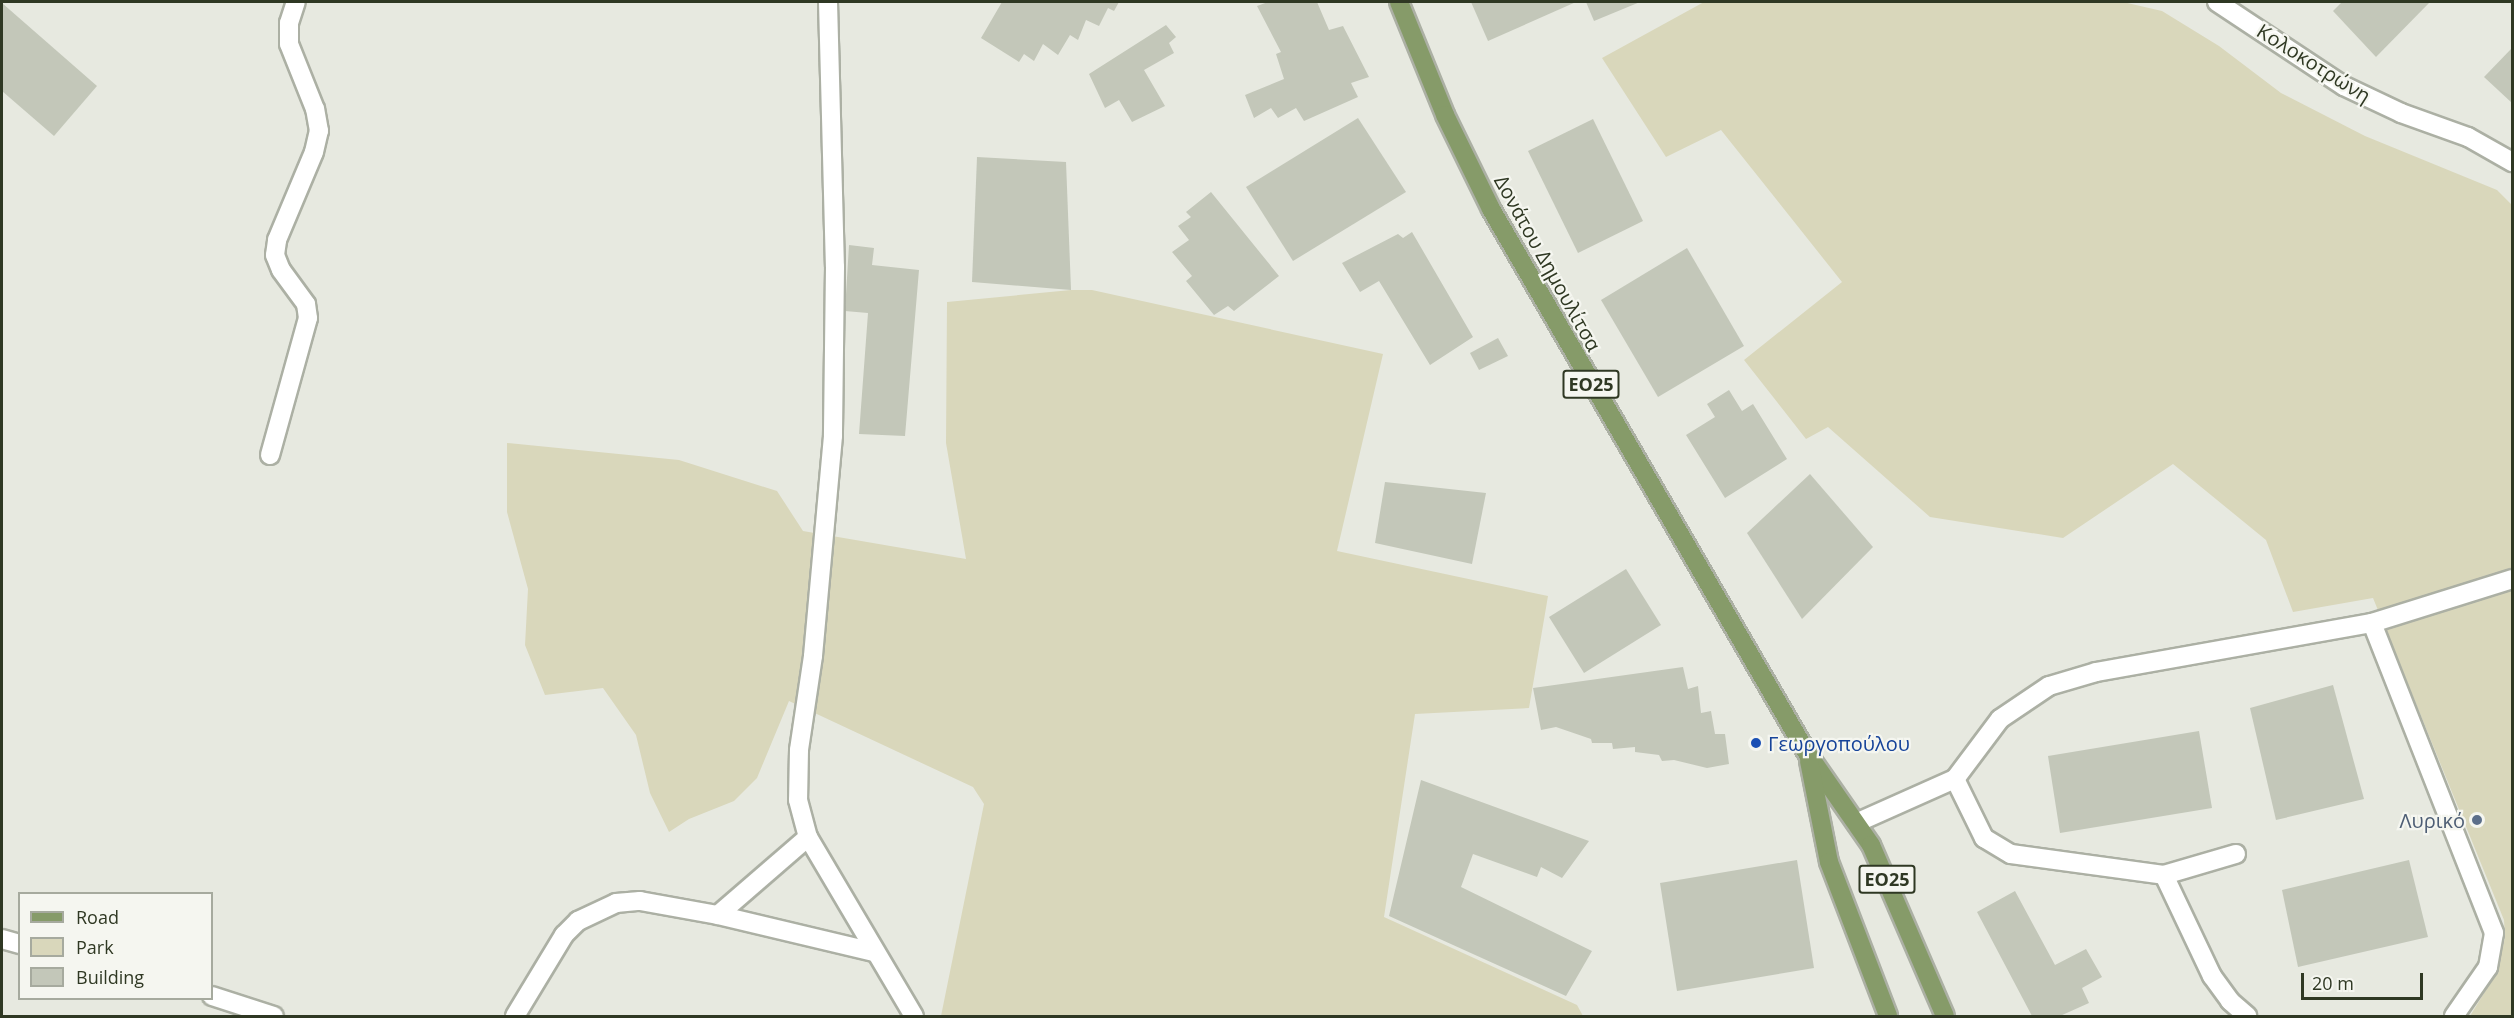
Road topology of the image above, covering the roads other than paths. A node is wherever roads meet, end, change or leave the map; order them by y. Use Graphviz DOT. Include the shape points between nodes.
graph roads {
  1 [pos="296,2"];
  2 [pos="828,2"];
  3 [pos="1399,2"];
  4 [pos="2217,2"];
  5 [pos="2512,162"];
  6 [pos="270,455"];
  7 [pos="2512,579"];
  8 [pos="2372,623"];
  9 [pos="1807,753"];
  10 [pos="1955,779"];
  11 [pos="1856,823"];
  12 [pos="808,837"];
  13 [pos="2236,854"];
  14 [pos="2164,875"];
  15 [pos="718,915"];
  16 [pos="2,939"];
  17 [pos="18,943"];
  18 [pos="873,952"];
  19 [pos="213,996"];
  20 [pos="274,1017"];
  21 [pos="515,1017"];
  22 [pos="914,1017"];
  23 [pos="1888,1017"];
  24 [pos="1945,1017"];
  25 [pos="2247,1017"];
  26 [pos="2454,1017"];
  1 -- 6 [label="street" via="289,23 289,44 315,109 319,131 275,255 306,304 308,318"];
  2 -- 12 [label="street" via="835,267 833,436 813,656 799,750 798,800"];
  3 -- 9 [label="main road, Δονάτου Δημουλίτσα / ΕΟ25" via="1458,145 1523,269"];
  4 -- 5 [label="street, Κολοκοτρώνη" via="2344,86 2401,113 2468,137"];
  7 -- 8 [label="street"];
  8 -- 10 [label="street" via="2096,672 2049,686 2000,719"];
  8 -- 26 [label="street" via="2494,933 2488,967"];
  9 -- 11 [label="main road, ΕΟ25"];
  9 -- 23 [label="main road, ΕΟ25" via="1829,862"];
  10 -- 11 [label="street"];
  10 -- 14 [label="street" via="1984,838 2001,851"];
  11 -- 24 [label="main road, ΕΟ25" via="1871,845 1899,906"];
  12 -- 15 [label="street"];
  12 -- 18 [label="street"];
  13 -- 14 [label="street"];
  14 -- 25 [label="street" via="2212,976 2229,1001"];
  15 -- 18 [label="street"];
  15 -- 21 [label="street" via="640,901 596,910 564,935"];
  16 -- 17 [label="street"];
  18 -- 22 [label="street"];
  19 -- 20 [label="street"];
}
